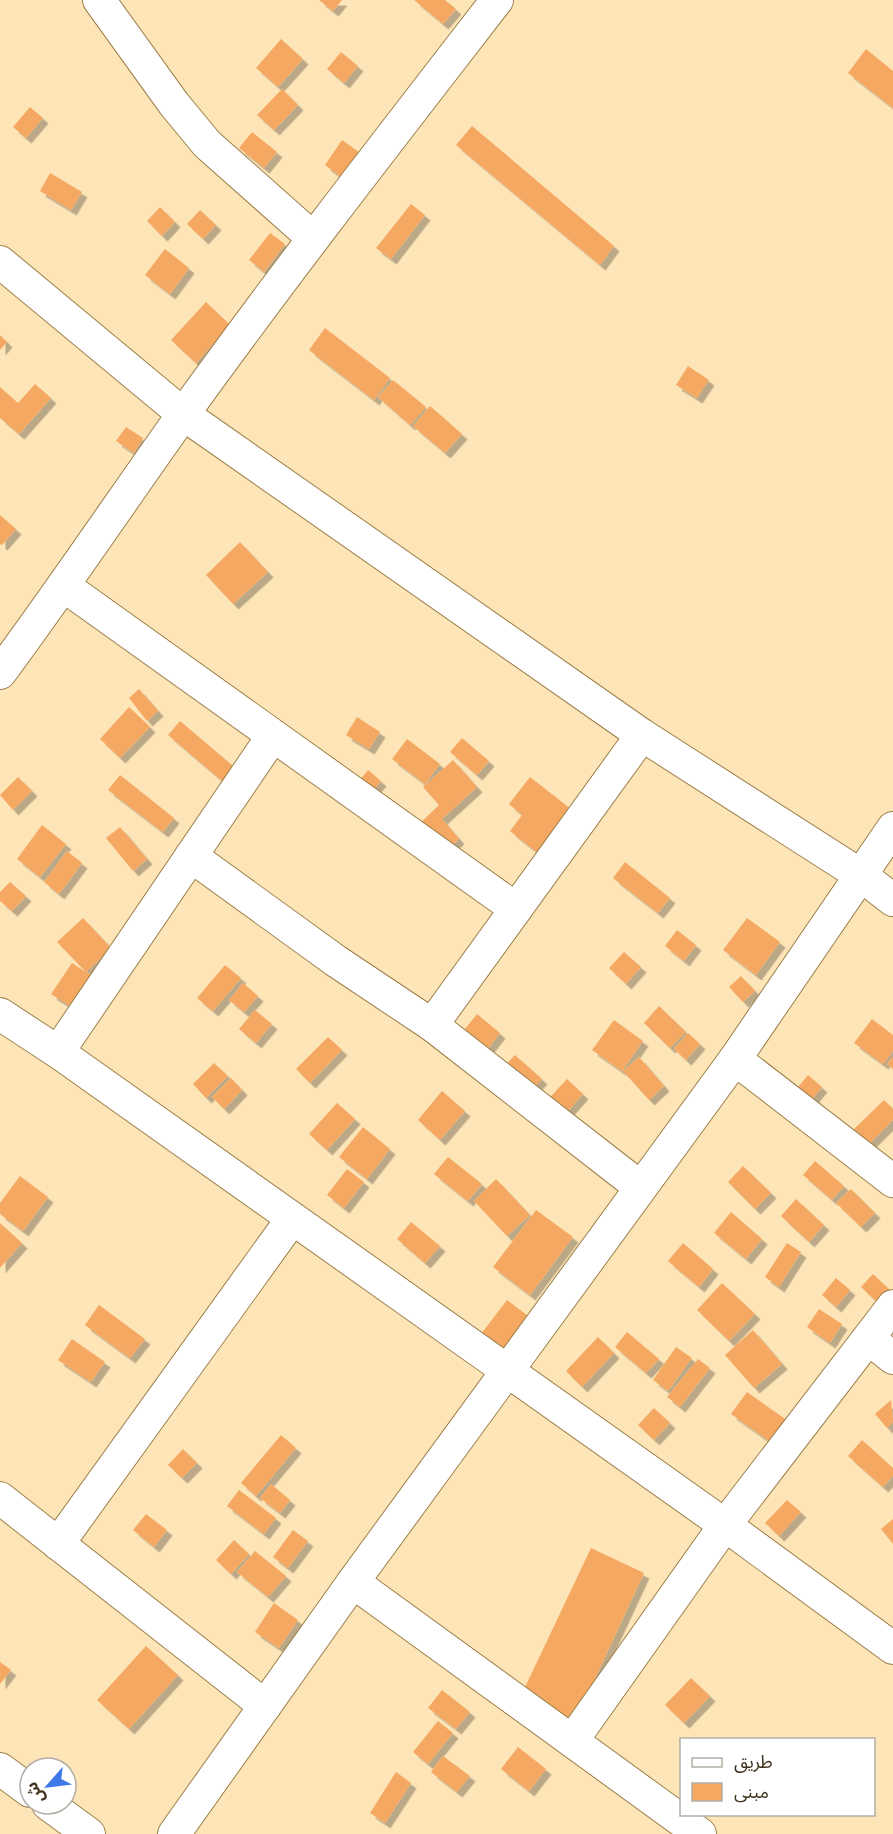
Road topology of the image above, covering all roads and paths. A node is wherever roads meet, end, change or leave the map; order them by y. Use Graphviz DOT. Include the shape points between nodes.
graph roads {
  1 [pos="99,0"];
  2 [pos="497,0"];
  3 [pos="313,238"];
  4 [pos="0,262"];
  5 [pos="183,414"];
  6 [pos="64,586"];
  7 [pos="0,673"];
  8 [pos="642,735"];
  9 [pos="272,737"];
  10 [pos="893,828"];
  11 [pos="191,856"];
  12 [pos="862,876"];
  13 [pos="893,900"];
  14 [pos="516,909"];
  15 [pos="0,1014"];
  16 [pos="432,1025"];
  17 [pos="58,1052"];
  18 [pos="735,1059"];
  19 [pos="893,1181"];
  20 [pos="640,1188"];
  21 [pos="292,1219"];
  22 [pos="893,1306"];
  23 [pos="881,1349"];
  24 [pos="506,1372"];
  25 [pos="0,1498"];
  26 [pos="725,1525"];
  27 [pos="58,1544"];
  28 [pos="353,1582"];
  29 [pos="893,1648"];
  30 [pos="265,1706"];
  31 [pos="572,1741"];
  32 [pos="0,1769"];
  33 [pos="18,1782"];
  34 [pos="64,1816"];
  35 [pos="89,1834"];
  36 [pos="174,1834"];
  37 [pos="700,1834"];
  1 -- 3 [label="street" via="207,144"];
  2 -- 3 [label="street"];
  3 -- 5 [label="street"];
  4 -- 5 [label="street"];
  5 -- 6 [label="street"];
  5 -- 8 [label="street"];
  6 -- 7 [label="street"];
  6 -- 9 [label="street"];
  8 -- 12 [label="street"];
  8 -- 14 [label="street"];
  9 -- 11 [label="street"];
  9 -- 14 [label="street"];
  10 -- 12 [label="street"];
  11 -- 16 [label="street"];
  11 -- 17 [label="street"];
  12 -- 13 [label="street"];
  12 -- 18 [label="street"];
  14 -- 16 [label="street"];
  15 -- 17 [label="street"];
  16 -- 20 [label="street"];
  17 -- 21 [label="street"];
  18 -- 19 [label="street"];
  18 -- 20 [label="street"];
  20 -- 24 [label="street"];
  21 -- 24 [label="street"];
  21 -- 27 [label="street"];
  22 -- 23 [label="street"];
  23 -- 26 [label="street"];
  24 -- 26 [label="street"];
  24 -- 28 [label="street"];
  25 -- 27 [label="street"];
  26 -- 29 [label="street"];
  26 -- 31 [label="street"];
  27 -- 30 [label="street"];
  28 -- 30 [label="street"];
  28 -- 31 [label="street"];
  30 -- 36 [label="street"];
  31 -- 37 [label="street"];
  32 -- 33 [label="street"];
  34 -- 35 [label="street"];
}
